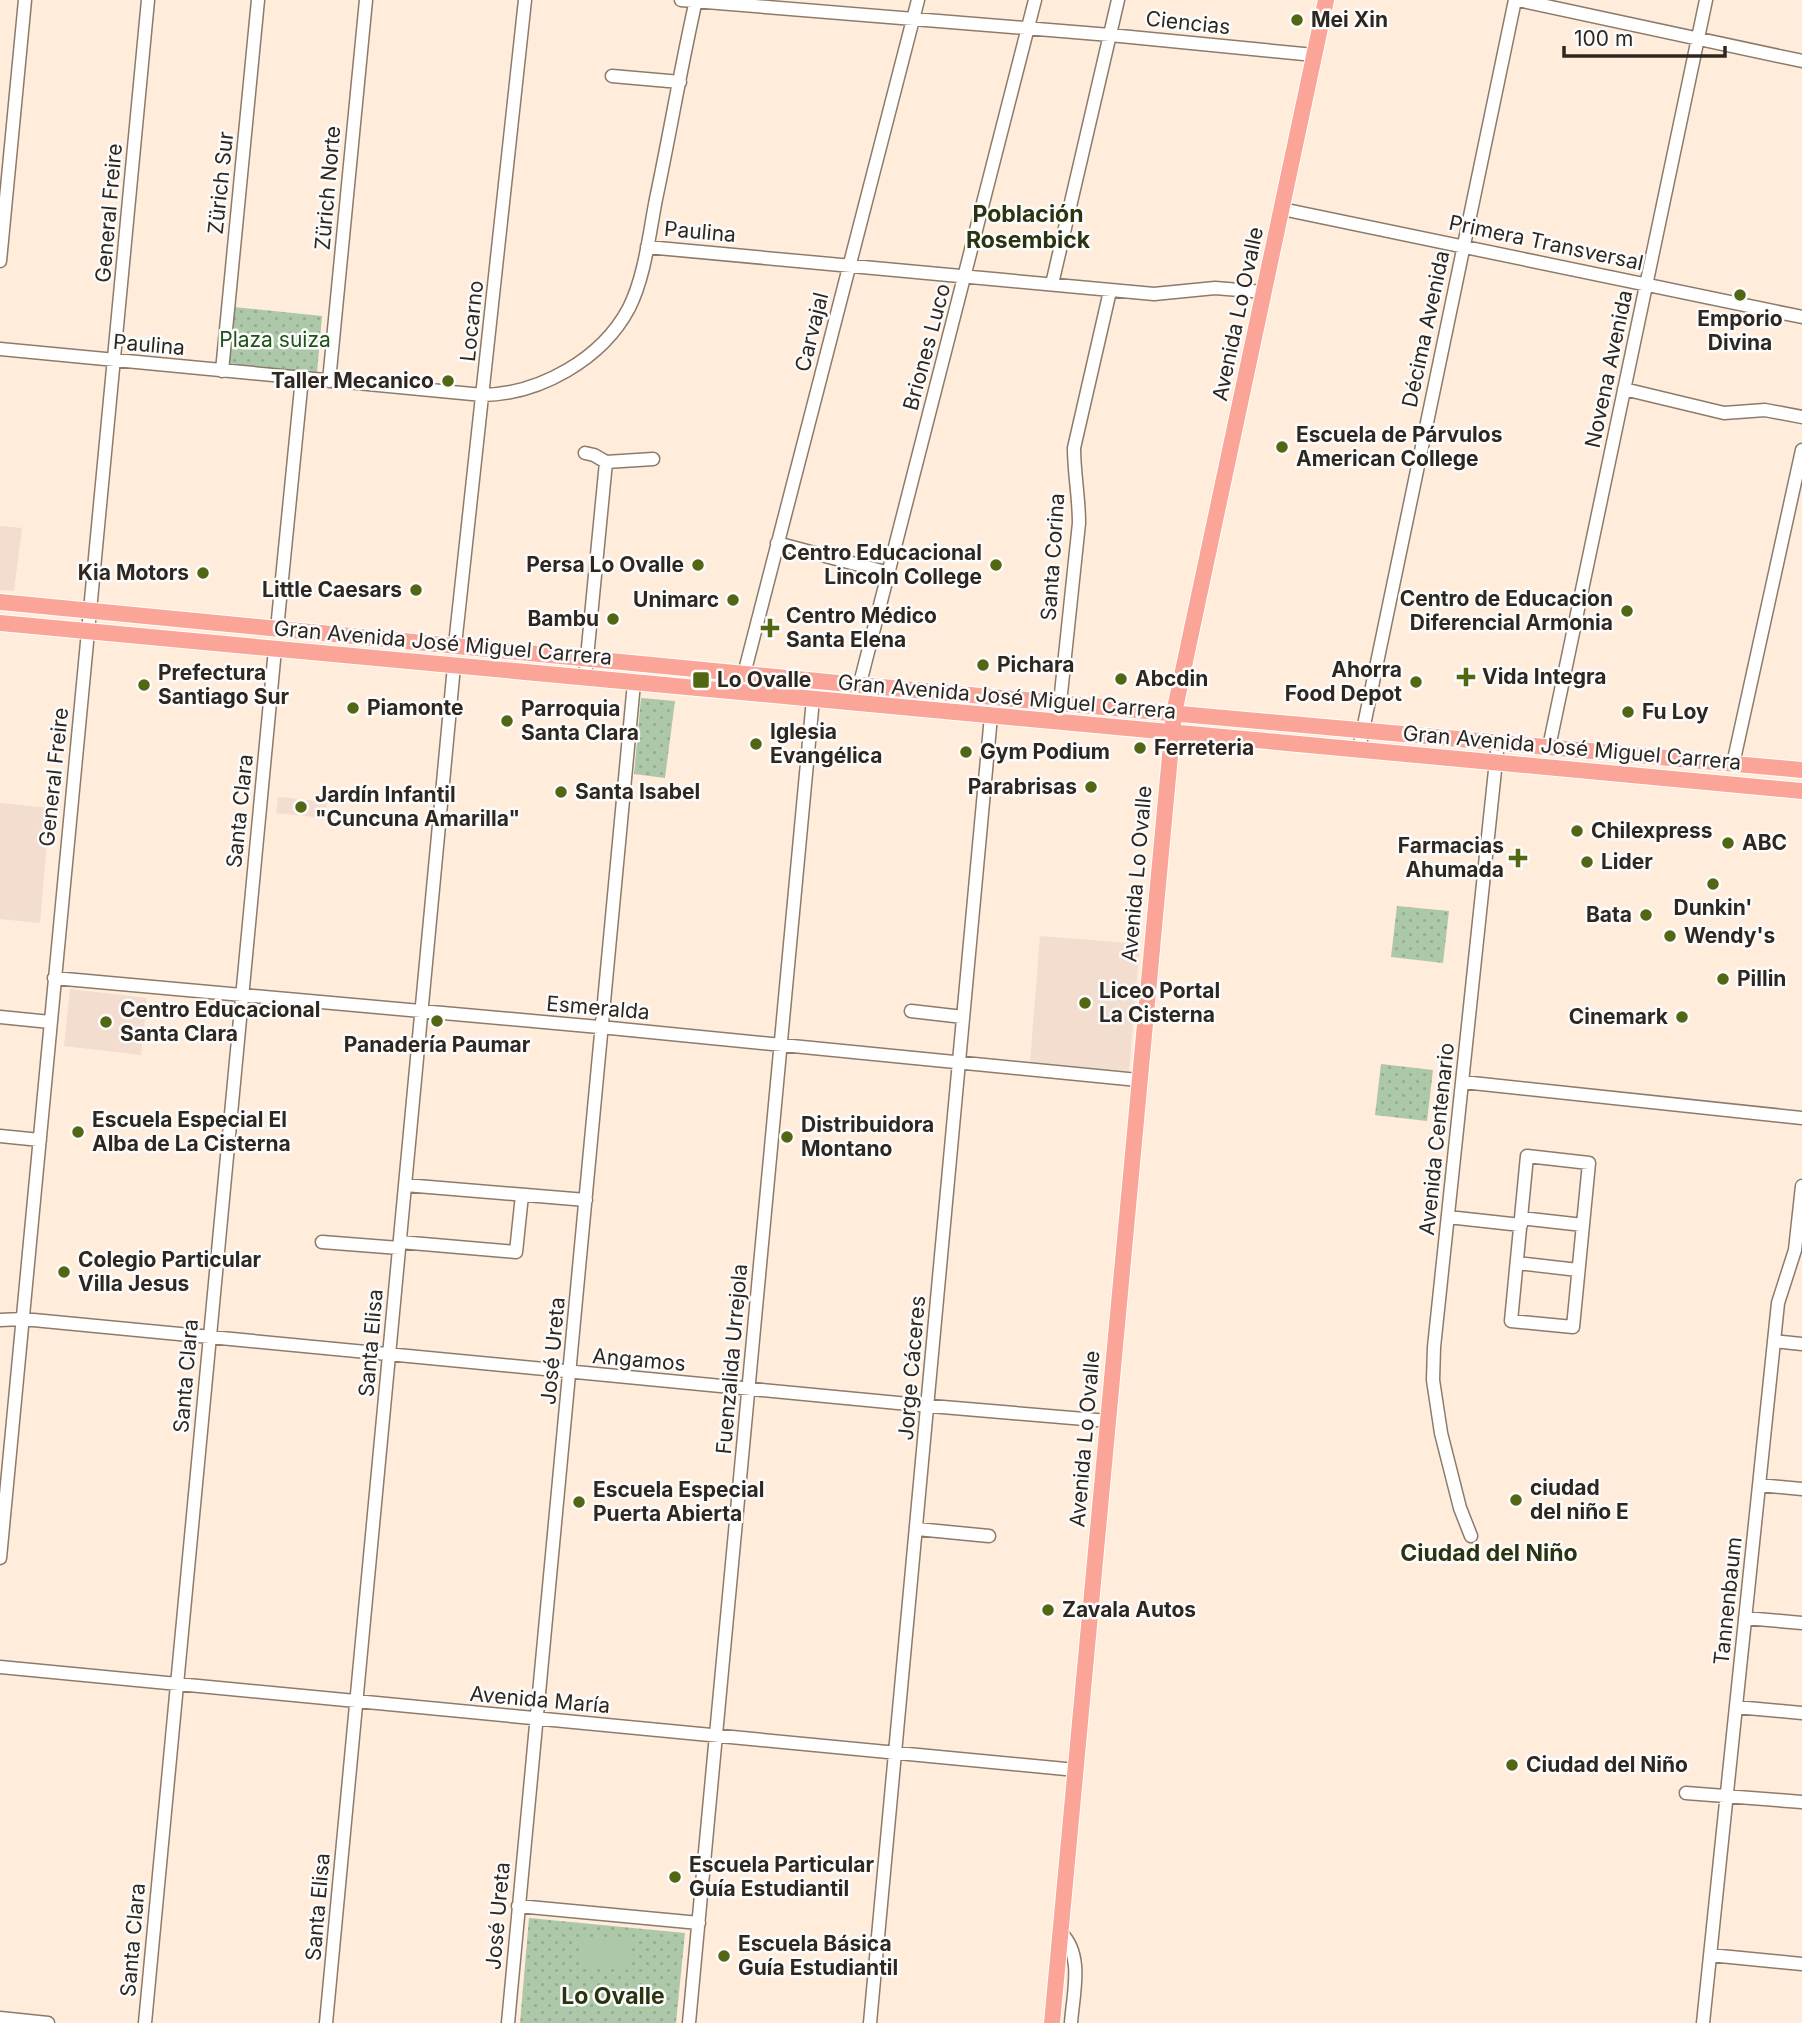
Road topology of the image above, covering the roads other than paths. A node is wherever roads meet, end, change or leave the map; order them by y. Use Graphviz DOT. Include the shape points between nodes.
graph roads {
  1 [pos="25,0"];
  2 [pos="148,0"];
  3 [pos="258,0"];
  4 [pos="366,0"];
  5 [pos="525,0"];
  6 [pos="681,0"];
  7 [pos="918,0"];
  8 [pos="1035,0"];
  9 [pos="1118,0"];
  10 [pos="1326,0"];
  11 [pos="1516,0"];
  12 [pos="1706,0"];
  13 [pos="696,1"];
  14 [pos="913,18"];
  15 [pos="1029,29"];
  16 [pos="1110,35"];
  17 [pos="1698,39"];
  18 [pos="1314,55"];
  19 [pos="1802,61"];
  20 [pos="612,76"];
  21 [pos="680,82"];
  22 [pos="1282,209"];
  23 [pos="1463,246"];
  24 [pos="647,247"];
  25 [pos="0,261"];
  26 [pos="849,264"];
  27 [pos="965,276"];
  28 [pos="1052,284"];
  29 [pos="1647,284"];
  30 [pos="1110,290"];
  31 [pos="1264,292"];
  32 [pos="1802,317"];
  33 [pos="0,349"];
  34 [pos="114,361"];
  35 [pos="222,371"];
  36 [pos="302,378"];
  37 [pos="329,381"];
  38 [pos="1625,389"];
  39 [pos="483,395"];
  40 [pos="1802,417"];
  41 [pos="1802,450"];
  42 [pos="585,453"];
  43 [pos="653,459"];
  44 [pos="606,462"];
  45 [pos="777,543"];
  46 [pos="888,573"];
  47 [pos="0,602"];
  48 [pos="90,611"];
  49 [pos="0,623"];
  50 [pos="277,629"];
  51 [pos="88,632"];
  52 [pos="448,644"];
  53 [pos="275,649"];
  54 [pos="587,658"];
  55 [pos="454,666"];
  56 [pos="744,674"];
  57 [pos="585,678"];
  58 [pos="634,682"];
  59 [pos="859,685"];
  60 [pos="813,699"];
  61 [pos="1012,699"];
  62 [pos="1060,703"];
  63 [pos="860,704"];
  64 [pos="1174,713"];
  65 [pos="991,716"];
  66 [pos="1362,729"];
  67 [pos="1171,734"];
  68 [pos="1498,742"];
  69 [pos="1549,747"];
  70 [pos="1359,749"];
  71 [pos="1495,762"];
  72 [pos="1733,764"];
  73 [pos="1802,770"];
  74 [pos="1802,791"];
  75 [pos="54,978"];
  76 [pos="241,996"];
  77 [pos="911,1011"];
  78 [pos="421,1012"];
  79 [pos="0,1017"];
  80 [pos="963,1017"];
  81 [pos="50,1022"];
  82 [pos="602,1027"];
  83 [pos="781,1045"];
  84 [pos="959,1063"];
  85 [pos="1138,1080"];
  86 [pos="1463,1082"];
  87 [pos="1802,1118"];
  88 [pos="0,1136"];
  89 [pos="40,1140"];
  90 [pos="405,1185"];
  91 [pos="1802,1186"];
  92 [pos="522,1195"];
  93 [pos="586,1200"];
  94 [pos="1448,1217"];
  95 [pos="1521,1222"];
  96 [pos="1583,1225"];
  97 [pos="1800,1233"];
  98 [pos="321,1242"];
  99 [pos="399,1245"];
  100 [pos="1517,1263"];
  101 [pos="1578,1270"];
  102 [pos="23,1319"];
  103 [pos="0,1320"];
  104 [pos="209,1338"];
  105 [pos="1774,1341"];
  106 [pos="1802,1344"];
  107 [pos="389,1355"];
  108 [pos="570,1372"];
  109 [pos="748,1389"];
  110 [pos="0,1406"];
  111 [pos="928,1406"];
  112 [pos="14,1407"];
  113 [pos="1108,1421"];
  114 [pos="1759,1485"];
  115 [pos="1802,1489"];
  116 [pos="916,1529"];
  117 [pos="989,1535"];
  118 [pos="1471,1536"];
  119 [pos="0,1558"];
  120 [pos="1745,1618"];
  121 [pos="1802,1623"];
  122 [pos="0,1667"];
  123 [pos="176,1685"];
  124 [pos="356,1702"];
  125 [pos="1736,1707"];
  126 [pos="1802,1713"];
  127 [pos="535,1719"];
  128 [pos="716,1736"];
  129 [pos="895,1753"];
  130 [pos="1076,1770"];
  131 [pos="1686,1793"];
  132 [pos="1727,1795"];
  133 [pos="1802,1802"];
  134 [pos="518,1906"];
  135 [pos="698,1923"];
  136 [pos="1061,1933"];
  137 [pos="1710,1955"];
  138 [pos="1802,1964"];
  139 [pos="0,2018"];
  140 [pos="48,2023"];
  141 [pos="145,2023"];
  142 [pos="326,2023"];
  143 [pos="508,2023"];
  144 [pos="689,2023"];
  145 [pos="870,2023"];
  146 [pos="1052,2023"];
  147 [pos="1071,2023"];
  148 [pos="1703,2023"];
  1 -- 25 [label="street"];
  2 -- 34 [label="street, General Freire"];
  3 -- 35 [label="street, Zürich Sur"];
  4 -- 37 [label="street, Zürich Norte"];
  5 -- 39 [label="street, Locarno"];
  6 -- 13 [label="street, Ciencias"];
  7 -- 14 [label="street, Carvajal"];
  8 -- 15 [label="street, Briones Luco"];
  9 -- 16 [label="street"];
  10 -- 18 [label="main road, Avenida Lo Ovalle"];
  11 -- 17 [label="street"];
  11 -- 23 [label="street, Décima Avenida"];
  12 -- 17 [label="street, Novena Avenida"];
  13 -- 14 [label="street, Ciencias"];
  13 -- 21 [label="street"];
  14 -- 15 [label="street, Ciencias"];
  14 -- 26 [label="street, Carvajal"];
  15 -- 16 [label="street, Ciencias"];
  15 -- 27 [label="street, Briones Luco"];
  16 -- 18 [label="street, Ciencias"];
  16 -- 28 [label="street"];
  17 -- 19 [label="street"];
  17 -- 29 [label="street, Novena Avenida"];
  18 -- 22 [label="main road, Avenida Lo Ovalle"];
  20 -- 21 [label="street"];
  21 -- 24 [label="street"];
  22 -- 23 [label="street, Primera Transversal"];
  22 -- 31 [label="main road, Avenida Lo Ovalle"];
  23 -- 29 [label="street, Primera Transversal"];
  23 -- 66 [label="street, Décima Avenida"];
  24 -- 26 [label="street, Paulina"];
  24 -- 39 [label="street, Paulina" via="629,307 595,349 542,383"];
  26 -- 27 [label="street, Paulina"];
  26 -- 45 [label="street, Carvajal"];
  27 -- 28 [label="street, Paulina"];
  27 -- 46 [label="street, Briones Luco"];
  28 -- 30 [label="street, Paulina"];
  29 -- 32 [label="street, Primera Transversal"];
  29 -- 38 [label="street, Novena Avenida"];
  30 -- 31 [label="street, Paulina" via="1163,295 1215,288"];
  30 -- 62 [label="street, Santa Corina" via="1074,448 1079,523"];
  31 -- 64 [label="main road, Avenida Lo Ovalle"];
  33 -- 34 [label="street, Paulina"];
  34 -- 35 [label="street, Paulina"];
  34 -- 48 [label="street, General Freire"];
  35 -- 36 [label="street, Paulina"];
  36 -- 37 [label="street, Paulina"];
  36 -- 50 [label="street"];
  37 -- 39 [label="street, Paulina"];
  38 -- 40 [label="street" via="1724,413 1765,410"];
  38 -- 69 [label="street, Novena Avenida"];
  39 -- 52 [label="street, Locarno"];
  41 -- 72 [label="street"];
  42 -- 44 [label="street"];
  43 -- 44 [label="street"];
  44 -- 54 [label="street"];
  45 -- 46 [label="street"];
  45 -- 56 [label="street, Carvajal"];
  46 -- 59 [label="street, Briones Luco"];
  47 -- 48 [label="main road, Gran Avenida José Miguel Carrera"];
  48 -- 50 [label="main road, Gran Avenida José Miguel Carrera"];
  48 -- 51 [label="street, General Freire"];
  49 -- 51 [label="main road, Gran Avenida José Miguel Carrera"];
  50 -- 52 [label="main road, Gran Avenida José Miguel Carrera"];
  51 -- 53 [label="main road, Gran Avenida José Miguel Carrera"];
  51 -- 75 [label="street, General Freire"];
  52 -- 54 [label="main road, Gran Avenida José Miguel Carrera"];
  52 -- 55 [label="main road"];
  53 -- 55 [label="main road, Gran Avenida José Miguel Carrera"];
  53 -- 76 [label="street, Santa Clara"];
  54 -- 56 [label="main road, Gran Avenida José Miguel Carrera"];
  54 -- 57 [label="street"];
  55 -- 57 [label="main road, Gran Avenida José Miguel Carrera"];
  55 -- 78 [label="street, Santa Elisa"];
  56 -- 59 [label="main road, Gran Avenida José Miguel Carrera"];
  57 -- 58 [label="main road, Gran Avenida José Miguel Carrera"];
  58 -- 60 [label="main road, Gran Avenida José Miguel Carrera"];
  58 -- 82 [label="street, José Ureta"];
  59 -- 61 [label="main road, Gran Avenida José Miguel Carrera"];
  59 -- 63 [label="street, Briones Luco"];
  60 -- 63 [label="main road, Gran Avenida José Miguel Carrera"];
  60 -- 83 [label="street, Fuenzalida Urrejola"];
  61 -- 62 [label="main road, Gran Avenida José Miguel Carrera"];
  61 -- 65 [label="main road"];
  62 -- 64 [label="main road, Gran Avenida José Miguel Carrera"];
  63 -- 65 [label="main road, Gran Avenida José Miguel Carrera"];
  64 -- 66 [label="main road, Gran Avenida José Miguel Carrera"];
  64 -- 67 [label="main road, Avenida Lo Ovalle"];
  65 -- 67 [label="main road, Gran Avenida José Miguel Carrera"];
  65 -- 80 [label="street, Jorge Cáceres"];
  66 -- 68 [label="main road, Gran Avenida José Miguel Carrera"];
  66 -- 70 [label="street, Décima Avenida"];
  67 -- 70 [label="main road, Gran Avenida José Miguel Carrera"];
  67 -- 85 [label="main road, Avenida Lo Ovalle"];
  68 -- 69 [label="main road, Gran Avenida José Miguel Carrera"];
  68 -- 71 [label="street, Avenida Centenario"];
  69 -- 72 [label="main road, Gran Avenida José Miguel Carrera"];
  70 -- 71 [label="main road, Gran Avenida José Miguel Carrera"];
  71 -- 74 [label="main road, Gran Avenida José Miguel Carrera"];
  71 -- 86 [label="street, Avenida Centenario"];
  72 -- 73 [label="main road, Gran Avenida José Miguel Carrera"];
  75 -- 76 [label="street, Esmeralda"];
  75 -- 81 [label="street, General Freire"];
  76 -- 78 [label="street, Esmeralda"];
  76 -- 104 [label="street, Santa Clara"];
  77 -- 80 [label="street"];
  78 -- 82 [label="street, Esmeralda"];
  78 -- 90 [label="street, Santa Elisa"];
  79 -- 81 [label="street"];
  80 -- 84 [label="street, Jorge Cáceres"];
  81 -- 89 [label="street, General Freire"];
  82 -- 83 [label="street, Esmeralda"];
  82 -- 93 [label="street, José Ureta"];
  83 -- 84 [label="street, Esmeralda"];
  83 -- 109 [label="street, Fuenzalida Urrejola"];
  84 -- 85 [label="street, Esmeralda"];
  84 -- 111 [label="street, Jorge Cáceres"];
  85 -- 113 [label="main road, Avenida Lo Ovalle"];
  86 -- 87 [label="street"];
  86 -- 94 [label="street, Avenida Centenario"];
  88 -- 89 [label="street"];
  89 -- 102 [label="street, General Freire"];
  90 -- 92 [label="street"];
  90 -- 99 [label="street, Santa Elisa"];
  91 -- 97 [label="street, Tannenbaum"];
  92 -- 93 [label="street"];
  92 -- 99 [label="street" via="516,1252"];
  93 -- 108 [label="street, José Ureta"];
  94 -- 95 [label="street"];
  94 -- 118 [label="street, Avenida Centenario" via="1433,1380 1451,1475"];
  95 -- 96 [label="street"];
  95 -- 96 [label="street" via="1527,1156 1589,1163"];
  95 -- 100 [label="street"];
  96 -- 101 [label="street"];
  97 -- 105 [label="street, Tannenbaum" via="1780,1296"];
  98 -- 99 [label="street"];
  99 -- 107 [label="street, Santa Elisa"];
  100 -- 101 [label="street"];
  100 -- 101 [label="street" via="1511,1321 1573,1327"];
  102 -- 103 [label="street, Angamos"];
  102 -- 104 [label="street, Angamos"];
  102 -- 112 [label="street, General Freire"];
  104 -- 107 [label="street, Angamos"];
  104 -- 123 [label="street, Santa Clara"];
  105 -- 106 [label="street"];
  105 -- 114 [label="street, Tannenbaum"];
  107 -- 108 [label="street, Angamos"];
  107 -- 124 [label="street, Santa Elisa"];
  108 -- 109 [label="street, Angamos"];
  108 -- 127 [label="street, José Ureta"];
  109 -- 111 [label="street, Angamos"];
  109 -- 128 [label="street, Fuenzalida Urrejola"];
  110 -- 112 [label="street"];
  111 -- 113 [label="street, Angamos"];
  111 -- 116 [label="street, Jorge Cáceres"];
  112 -- 119 [label="street, General Freire"];
  113 -- 130 [label="main road, Avenida Lo Ovalle"];
  114 -- 115 [label="street"];
  114 -- 120 [label="street, Tannenbaum"];
  116 -- 117 [label="street"];
  116 -- 129 [label="street, Jorge Cáceres"];
  120 -- 121 [label="street"];
  120 -- 125 [label="street, Tannenbaum"];
  122 -- 123 [label="street, Avenida María"];
  123 -- 124 [label="street, Avenida María"];
  123 -- 141 [label="street, Santa Clara"];
  124 -- 127 [label="street, Avenida María"];
  124 -- 142 [label="street, Santa Elisa"];
  125 -- 126 [label="street"];
  125 -- 132 [label="street, Tannenbaum"];
  127 -- 128 [label="street, Avenida María"];
  127 -- 134 [label="street, José Ureta"];
  128 -- 129 [label="street, Avenida María"];
  128 -- 135 [label="street, Fuenzalida Urrejola"];
  129 -- 130 [label="street, Avenida María"];
  129 -- 145 [label="street, Jorge Cáceres"];
  130 -- 136 [label="main road, Avenida Lo Ovalle"];
  131 -- 132 [label="street"];
  132 -- 133 [label="street"];
  132 -- 137 [label="street, Tannenbaum"];
  134 -- 135 [label="street"];
  134 -- 143 [label="street, José Ureta"];
  135 -- 144 [label="street, Fuenzalida Urrejola"];
  136 -- 146 [label="main road, Avenida Lo Ovalle"];
  136 -- 147 [label="street, Avenida Lo Ovalle" via="1074,1958"];
  137 -- 138 [label="street"];
  137 -- 148 [label="street, Tannenbaum"];
  139 -- 140 [label="street"];
}
